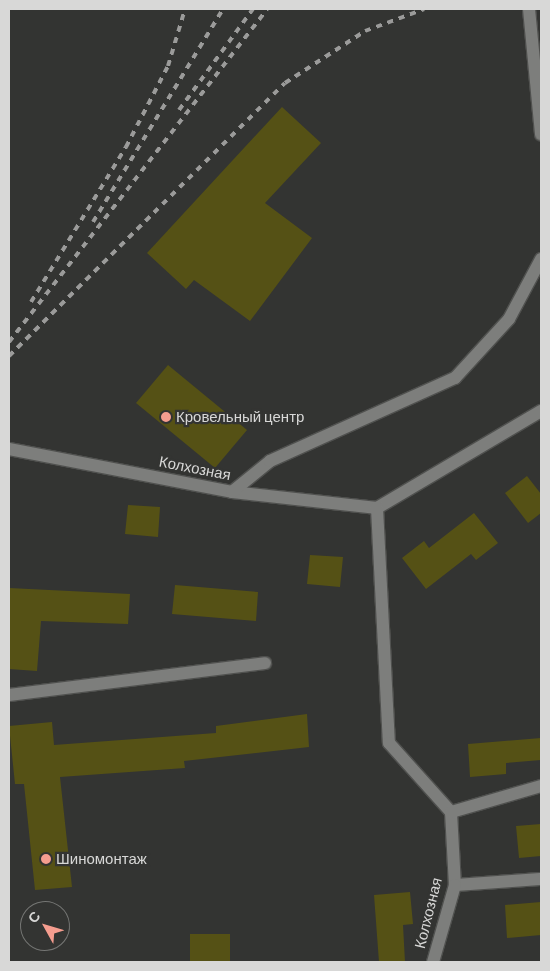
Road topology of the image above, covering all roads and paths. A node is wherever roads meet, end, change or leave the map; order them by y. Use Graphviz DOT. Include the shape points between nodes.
graph roads {
  1 [pos="529,9"];
  2 [pos="541,134"];
  3 [pos="541,259"];
  4 [pos="541,411"];
  5 [pos="9,448"];
  6 [pos="232,492"];
  7 [pos="378,508"];
  8 [pos="265,663"];
  9 [pos="9,695"];
  10 [pos="541,786"];
  11 [pos="451,812"];
  12 [pos="541,879"];
  13 [pos="455,885"];
  14 [pos="432,962"];
  1 -- 2 [label="street"];
  3 -- 6 [label="street" via="508,319 455,378 270,461"];
  4 -- 7 [label="street"];
  5 -- 6 [label="street, Колхозная"];
  6 -- 7 [label="street, Колхозная"];
  7 -- 11 [label="street" via="389,743"];
  8 -- 9 [label="street"];
  10 -- 11 [label="street"];
  11 -- 13 [label="street, Колхозная"];
  12 -- 13 [label="street"];
  13 -- 14 [label="street, Колхозная"];
}
